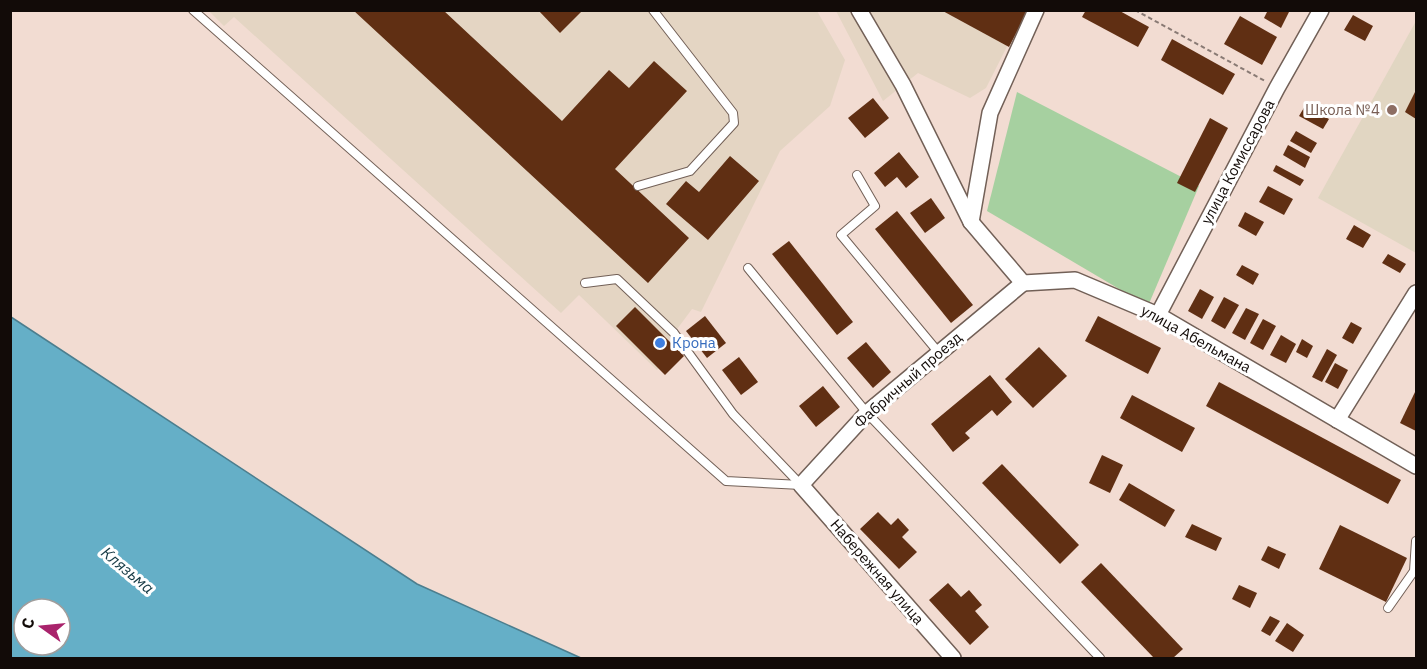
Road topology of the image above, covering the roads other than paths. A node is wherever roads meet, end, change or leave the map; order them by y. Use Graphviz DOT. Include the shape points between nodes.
graph roads {
  1 [pos="193,10"];
  2 [pos="653,10"];
  3 [pos="859,10"];
  4 [pos="1036,10"];
  5 [pos="1321,10"];
  6 [pos="857,175"];
  7 [pos="638,186"];
  8 [pos="971,222"];
  9 [pos="748,268"];
  10 [pos="585,283"];
  11 [pos="1023,283"];
  12 [pos="1416,294"];
  13 [pos="1158,315"];
  14 [pos="939,353"];
  15 [pos="867,413"];
  16 [pos="1337,420"];
  17 [pos="1416,466"];
  18 [pos="801,485"];
  19 [pos="1416,541"];
  20 [pos="1388,608"];
  21 [pos="953,658"];
  22 [pos="1100,658"];
  1 -- 18 [label="lane" via="726,481"];
  2 -- 7 [label="lane" via="732,113 734,123 690,171"];
  3 -- 8 [label="street" via="903,85"];
  4 -- 8 [label="street" via="990,113"];
  5 -- 13 [label="street, улица Комиссарова"];
  6 -- 14 [label="lane" via="875,206 841,235"];
  8 -- 11 [label="street"];
  9 -- 15 [label="lane"];
  10 -- 18 [label="lane" via="617,279 674,333 733,414"];
  11 -- 13 [label="street, улица Абельмана" via="1075,280"];
  11 -- 14 [label="street, Фабричный проезд"];
  12 -- 16 [label="street"];
  13 -- 16 [label="street, улица Абельмана"];
  14 -- 15 [label="street, Фабричный проезд"];
  15 -- 18 [label="street, Фабричный проезд"];
  15 -- 22 [label="lane"];
  16 -- 17 [label="street, улица Абельмана"];
  18 -- 21 [label="street, Набережная улица"];
  19 -- 20 [label="lane" via="1414,571"];
}
